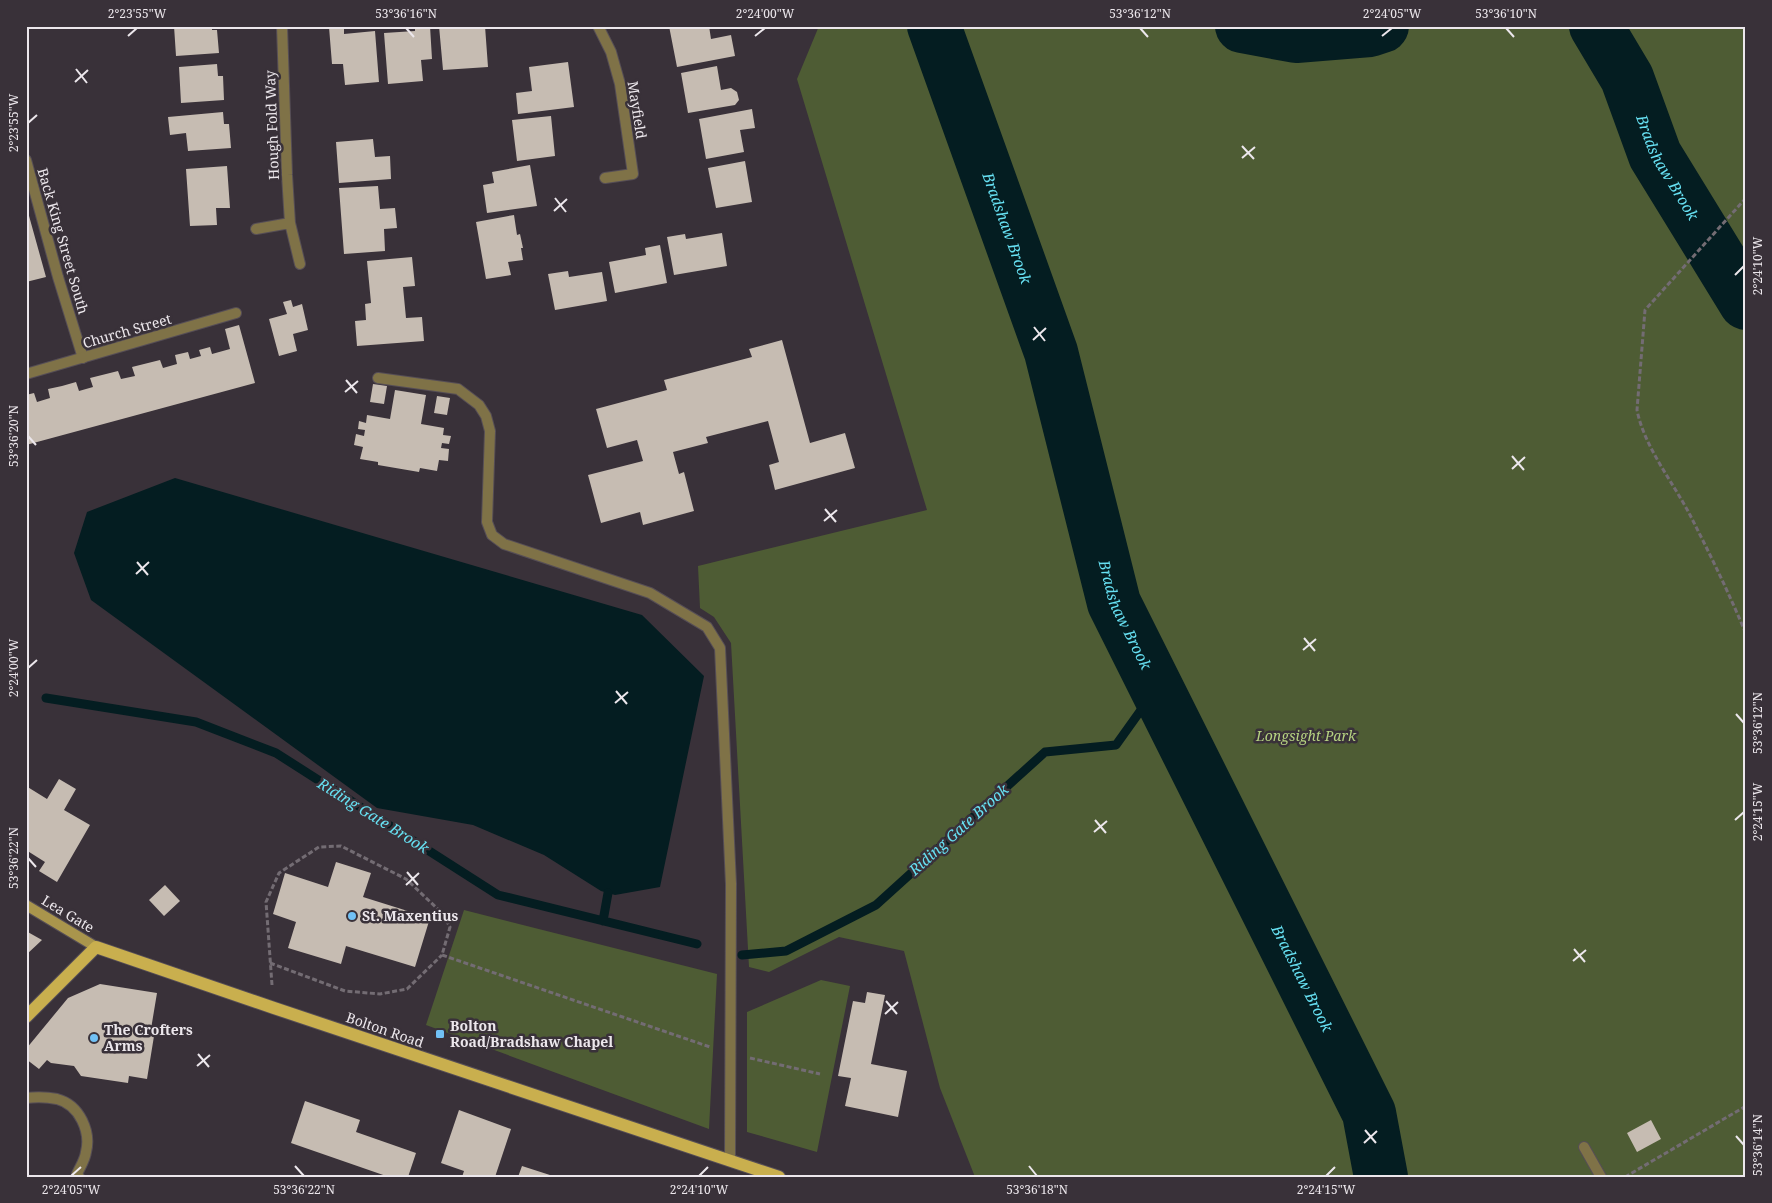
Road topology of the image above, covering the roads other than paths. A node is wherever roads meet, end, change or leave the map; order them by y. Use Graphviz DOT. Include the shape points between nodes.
graph roads {
  1 [pos="282,26"];
  2 [pos="598,26"];
  3 [pos="26,160"];
  4 [pos="605,178"];
  5 [pos="290,222"];
  6 [pos="256,229"];
  7 [pos="300,264"];
  8 [pos="236,313"];
  9 [pos="83,358"];
  10 [pos="26,374"];
  11 [pos="378,378"];
  12 [pos="26,905"];
  13 [pos="96,947"];
  14 [pos="26,1017"];
  15 [pos="26,1098"];
  16 [pos="1584,1147"];
  17 [pos="730,1161"];
  18 [pos="79,1177"];
  19 [pos="779,1177"];
  20 [pos="1601,1177"];
  1 -- 5 [label="street, Hough Fold Way"];
  2 -- 4 [label="street, Mayfield" via="611,52 620,84 633,174"];
  3 -- 9 [label="street, Back King Street South"];
  5 -- 6 [label="street"];
  5 -- 7 [label="street, Hough Fold Way"];
  8 -- 9 [label="street, Church Street"];
  9 -- 10 [label="street, Church Street"];
  11 -- 17 [label="street" via="458,389 479,405 490,431 487,522 492,535 504,544 650,593 706,627 720,648 731,884"];
  12 -- 13 [label="main road, Lea Gate"];
  13 -- 14 [label="main road"];
  13 -- 17 [label="main road, Bolton Road"];
  15 -- 18 [label="street" via="58,1100 78,1115 88,1135 86,1154 77,1174"];
  16 -- 20 [label="street"];
  17 -- 19 [label="main road, Bolton Road"];
}
